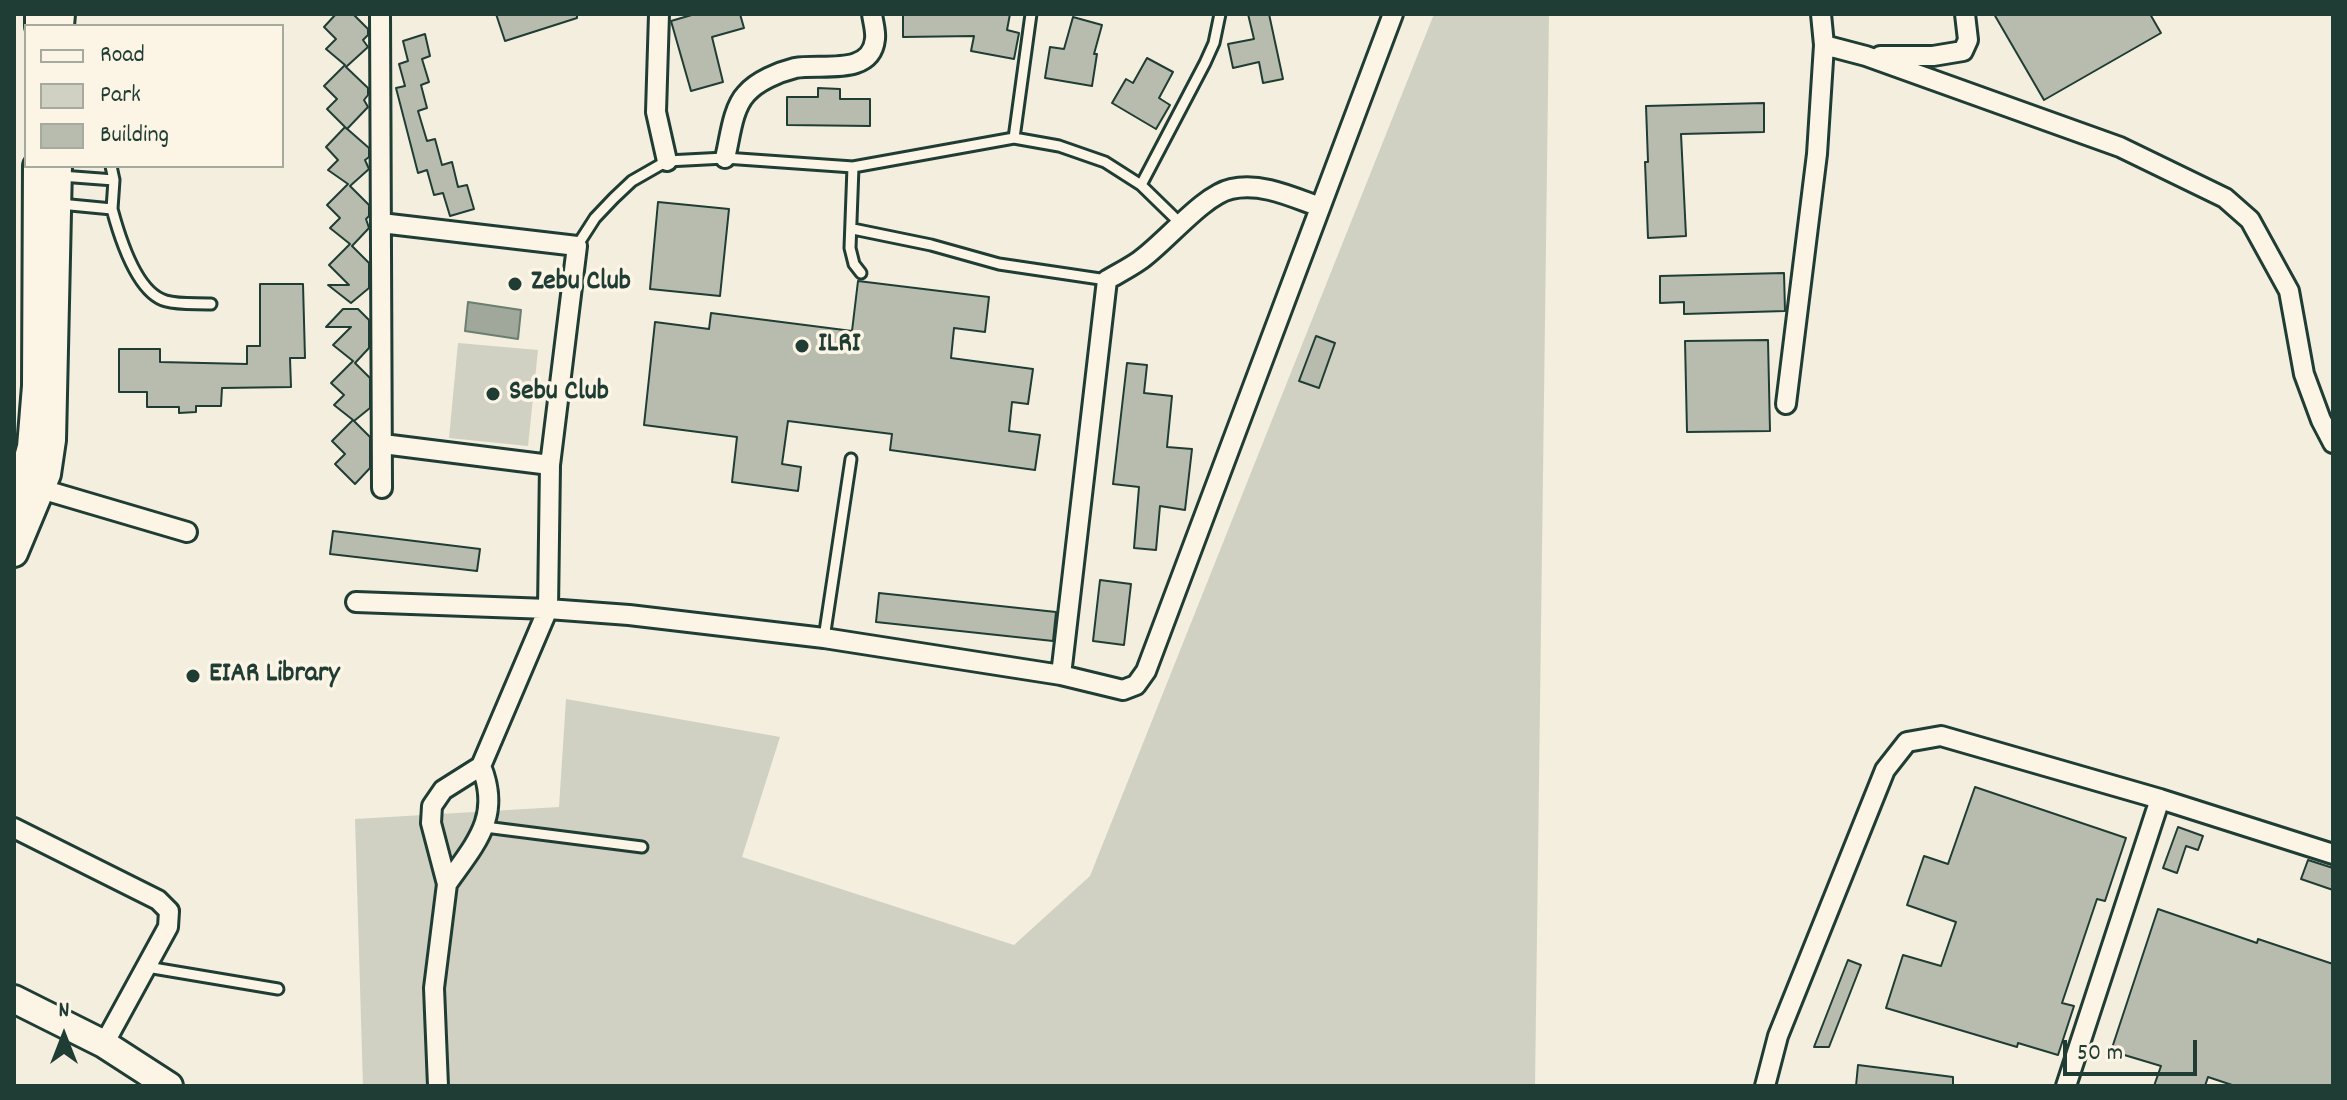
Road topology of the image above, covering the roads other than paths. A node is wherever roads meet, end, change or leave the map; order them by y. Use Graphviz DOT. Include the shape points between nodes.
graph roads {
  1 [pos="380,14"];
  2 [pos="659,14"];
  3 [pos="872,14"];
  4 [pos="1031,14"];
  5 [pos="1220,14"];
  6 [pos="1393,14"];
  7 [pos="1821,14"];
  8 [pos="1965,14"];
  9 [pos="1824,45"];
  10 [pos="1866,56"];
  11 [pos="1014,138"];
  12 [pos="725,158"];
  13 [pos="667,161"];
  14 [pos="853,167"];
  15 [pos="111,168"];
  16 [pos="51,180"];
  17 [pos="114,180"];
  18 [pos="1141,185"];
  19 [pos="1320,207"];
  20 [pos="112,209"];
  21 [pos="381,223"];
  22 [pos="1181,224"];
  23 [pos="853,229"];
  24 [pos="577,246"];
  25 [pos="861,273"];
  26 [pos="1107,280"];
  27 [pos="211,304"];
  28 [pos="1786,404"];
  29 [pos="2333,443"];
  30 [pos="383,444"];
  31 [pos="851,459"];
  32 [pos="550,465"];
  33 [pos="382,488"];
  34 [pos="41,489"];
  35 [pos="14,510"];
  36 [pos="187,532"];
  37 [pos="14,553"];
  38 [pos="356,602"];
  39 [pos="548,609"];
  40 [pos="824,638"];
  41 [pos="1061,675"];
  42 [pos="481,766"];
  43 [pos="2160,799"];
  44 [pos="485,827"];
  45 [pos="14,828"];
  46 [pos="642,847"];
  47 [pos="2333,854"];
  48 [pos="447,884"];
  49 [pos="147,967"];
  50 [pos="278,989"];
  51 [pos="14,999"];
  52 [pos="104,1044"];
  53 [pos="169,1086"];
  54 [pos="438,1086"];
  55 [pos="1765,1086"];
  56 [pos="2066,1086"];
  1 -- 21 [label="street"];
  2 -- 13 [label="street" via="656,112"];
  3 -- 12 [label="street" via="875,38 864,59 845,66 796,68 758,83 746,94"];
  4 -- 11 [label="lane"];
  5 -- 18 [label="lane" via="1205,63"];
  6 -- 19 [label="street"];
  7 -- 9 [label="street"];
  8 -- 10 [label="street" via="1968,40 1963,51"];
  9 -- 10 [label="street"];
  9 -- 28 [label="street" via="1817,154"];
  10 -- 29 [label="street" via="2120,147 2225,198 2250,220 2289,291 2304,374"];
  11 -- 14 [label="lane"];
  11 -- 18 [label="lane" via="1105,162"];
  12 -- 13 [label="lane"];
  12 -- 14 [label="lane"];
  13 -- 24 [label="lane" via="614,198"];
  14 -- 23 [label="lane"];
  15 -- 17 [label="lane"];
  16 -- 17 [label="lane"];
  16 -- 20 [label="lane"];
  16 -- 34 [label="main road" via="57,292 52,440"];
  16 -- 35 [label="main road" via="31,447"];
  17 -- 20 [label="lane"];
  18 -- 22 [label="lane"];
  19 -- 22 [label="street" via="1272,190 1228,189"];
  19 -- 41 [label="street" via="1146,671 1136,685 1123,690"];
  20 -- 27 [label="lane" via="121,242 157,297"];
  21 -- 24 [label="street"];
  21 -- 30 [label="street"];
  22 -- 26 [label="street" via="1139,261"];
  23 -- 25 [label="lane" via="850,248"];
  23 -- 26 [label="lane" via="999,264"];
  24 -- 32 [label="street"];
  26 -- 41 [label="street"];
  30 -- 32 [label="street"];
  30 -- 33 [label="street"];
  31 -- 40 [label="lane"];
  32 -- 39 [label="street"];
  34 -- 36 [label="street"];
  34 -- 37 [label="main road"];
  38 -- 39 [label="street"];
  39 -- 40 [label="street"];
  39 -- 42 [label="street"];
  40 -- 41 [label="street"];
  42 -- 44 [label="street" via="489,796"];
  42 -- 48 [label="street" via="443,790 432,806 431,823"];
  43 -- 47 [label="street"];
  43 -- 55 [label="street" via="1941,736 1907,742 1885,770 1778,1036"];
  43 -- 56 [label="street"];
  44 -- 46 [label="lane"];
  44 -- 48 [label="street"];
  45 -- 49 [label="street" via="158,900 169,911 168,927"];
  48 -- 54 [label="street" via="434,988"];
  49 -- 50 [label="lane"];
  49 -- 52 [label="street"];
  51 -- 52 [label="main road"];
  52 -- 53 [label="main road" via="142,1075"];
}
